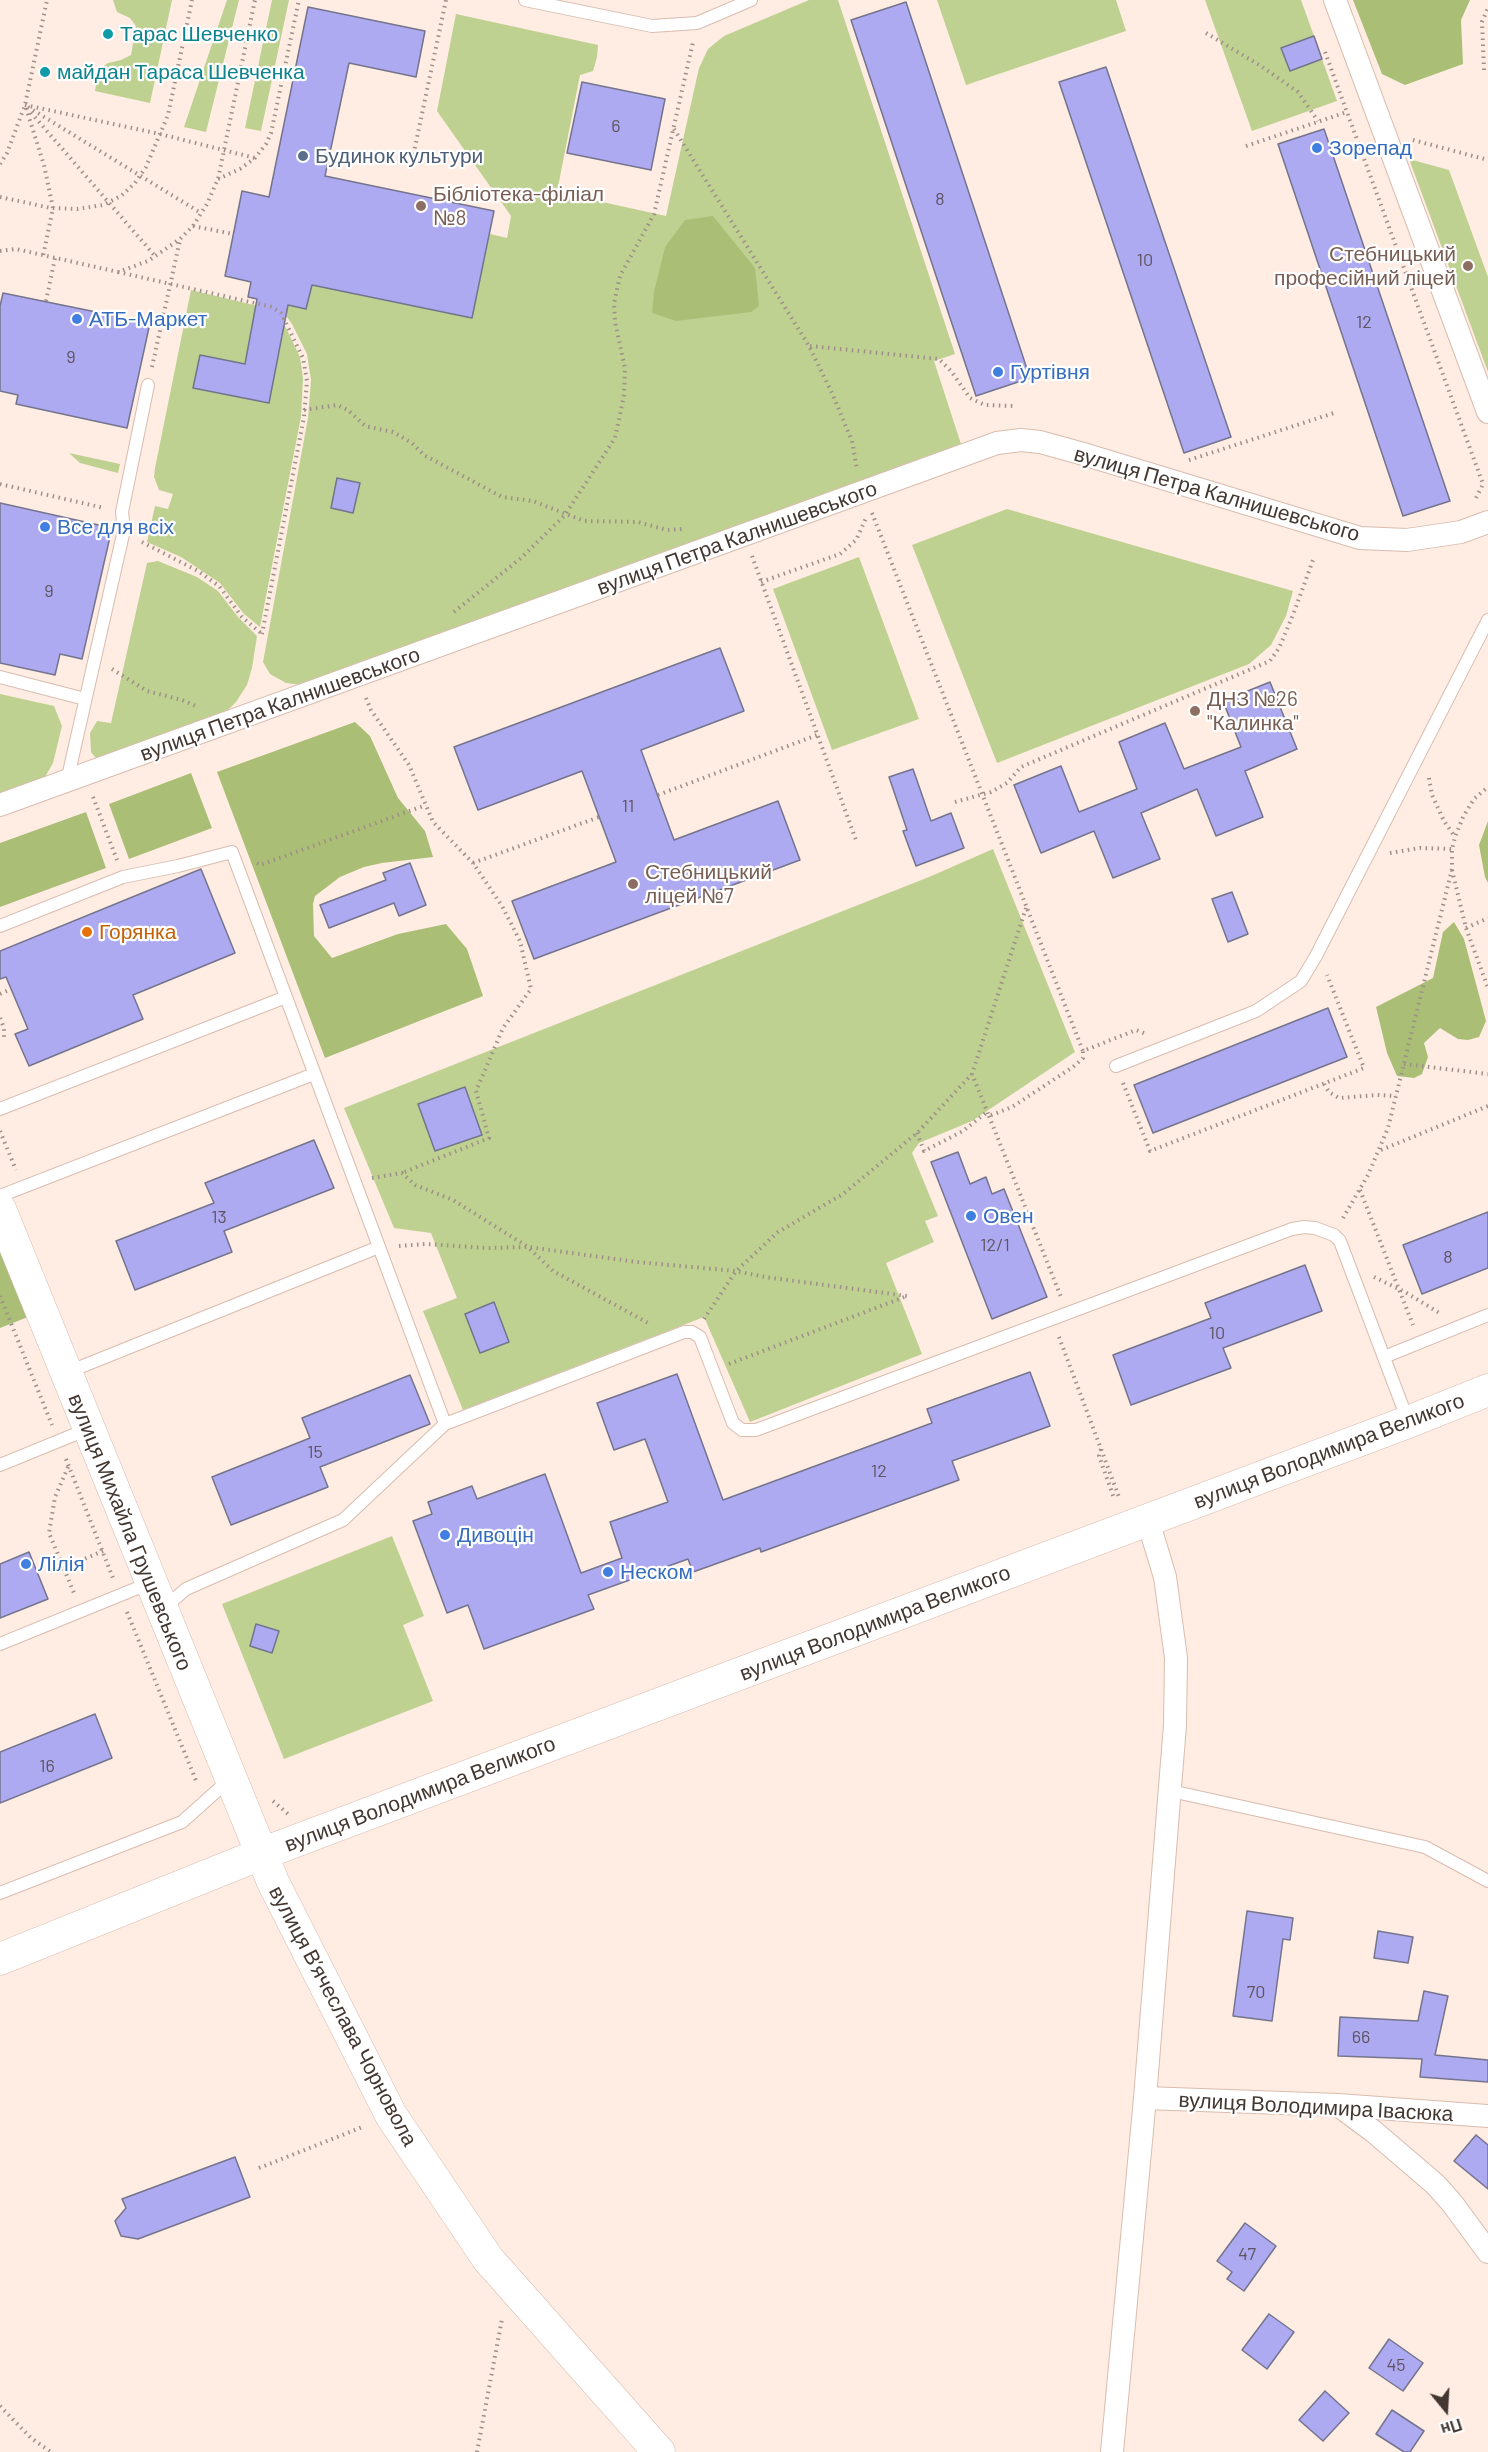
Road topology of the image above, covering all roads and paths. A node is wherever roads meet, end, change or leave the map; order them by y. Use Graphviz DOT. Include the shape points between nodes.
graph roads {
  1 [pos="47,0"];
  2 [pos="192,0"];
  3 [pos="255,0"];
  4 [pos="299,0"];
  5 [pos="446,0"];
  6 [pos="525,0"];
  7 [pos="751,0"];
  8 [pos="1335,0"];
  9 [pos="1488,8"];
  10 [pos="697,22"];
  11 [pos="1206,33"];
  12 [pos="1324,49"];
  13 [pos="1484,70"];
  14 [pos="25,105"];
  15 [pos="1347,112"];
  16 [pos="1318,122"];
  17 [pos="673,128"];
  18 [pos="160,134"];
  19 [pos="1411,140"];
  20 [pos="1246,146"];
  21 [pos="224,150"];
  22 [pos="255,158"];
  23 [pos="1488,160"];
  24 [pos="0,164"];
  25 [pos="411,166"];
  26 [pos="141,176"];
  27 [pos="218,179"];
  28 [pos="0,197"];
  29 [pos="109,202"];
  30 [pos="53,208"];
  31 [pos="201,213"];
  32 [pos="193,226"];
  33 [pos="234,234"];
  34 [pos="180,239"];
  35 [pos="0,251"];
  36 [pos="43,255"];
  37 [pos="155,256"];
  38 [pos="55,258"];
  39 [pos="118,272"];
  40 [pos="170,284"];
  41 [pos="46,301"];
  42 [pos="809,346"];
  43 [pos="148,385"];
  44 [pos="1015,406"];
  45 [pos="304,410"];
  46 [pos="1337,412"];
  47 [pos="1488,412"];
  48 [pos="1148,473"];
  49 [pos="858,475"];
  50 [pos="0,484"];
  51 [pos="1483,484"];
  52 [pos="122,512"];
  53 [pos="565,515"];
  54 [pos="1488,522"];
  55 [pos="689,528"];
  56 [pos="124,530"];
  57 [pos="749,550"];
  58 [pos="1313,560"];
  59 [pos="761,582"];
  60 [pos="453,612"];
  61 [pos="1488,620"];
  62 [pos="95,655"];
  63 [pos="0,677"];
  64 [pos="85,699"];
  65 [pos="371,710"];
  66 [pos="221,725"];
  67 [pos="817,735"];
  68 [pos="1422,748"];
  69 [pos="67,781"];
  70 [pos="1488,787"];
  71 [pos="983,794"];
  72 [pos="657,795"];
  73 [pos="955,802"];
  74 [pos="96,804"];
  75 [pos="0,805"];
  76 [pos="426,805"];
  77 [pos="599,817"];
  78 [pos="1455,837"];
  79 [pos="856,840"];
  80 [pos="110,843"];
  81 [pos="1452,849"];
  82 [pos="232,852"];
  83 [pos="1366,856"];
  84 [pos="473,863"];
  85 [pos="1452,869"];
  86 [pos="1026,906"];
  87 [pos="1488,918"];
  88 [pos="0,927"];
  89 [pos="1466,928"];
  90 [pos="1318,952"];
  91 [pos="1488,988"];
  92 [pos="11,989"];
  93 [pos="0,994"];
  94 [pos="286,997"];
  95 [pos="0,1018"];
  96 [pos="4,1038"];
  97 [pos="1162,1048"];
  98 [pos="1083,1051"];
  99 [pos="1404,1064"];
  100 [pos="1116,1066"];
  101 [pos="314,1074"];
  102 [pos="972,1074"];
  103 [pos="1488,1074"];
  104 [pos="1324,1084"];
  105 [pos="1396,1096"];
  106 [pos="1488,1106"];
  107 [pos="0,1109"];
  108 [pos="988,1114"];
  109 [pos="917,1134"];
  110 [pos="1381,1150"];
  111 [pos="402,1173"];
  112 [pos="354,1180"];
  113 [pos="1360,1190"];
  114 [pos="0,1196"];
  115 [pos="0,1209"];
  116 [pos="1334,1235"];
  117 [pos="528,1246"];
  118 [pos="379,1247"];
  119 [pos="1349,1266"];
  120 [pos="736,1270"];
  121 [pos="1399,1289"];
  122 [pos="0,1296"];
  123 [pos="1067,1313"];
  124 [pos="1488,1315"];
  125 [pos="1052,1319"];
  126 [pos="1462,1325"];
  127 [pos="675,1336"];
  128 [pos="700,1337"];
  129 [pos="1420,1342"];
  130 [pos="1384,1357"];
  131 [pos="713,1370"];
  132 [pos="66,1373"];
  133 [pos="1488,1390"];
  134 [pos="1408,1422"];
  135 [pos="445,1424"];
  136 [pos="89,1428"];
  137 [pos="58,1441"];
  138 [pos="0,1465"];
  139 [pos="69,1466"];
  140 [pos="1116,1497"];
  141 [pos="1148,1521"];
  142 [pos="103,1551"];
  143 [pos="63,1568"];
  144 [pos="120,1594"];
  145 [pos="156,1596"];
  146 [pos="81,1611"];
  147 [pos="0,1644"];
  148 [pos="230,1779"];
  149 [pos="1171,1791"];
  150 [pos="205,1804"];
  151 [pos="261,1854"];
  152 [pos="1488,1881"];
  153 [pos="0,1893"];
  154 [pos="0,1959"];
  155 [pos="1145,2098"];
  156 [pos="1338,2105"];
  157 [pos="391,2115"];
  158 [pos="1488,2116"];
  159 [pos="259,2168"];
  160 [pos="1488,2252"];
  161 [pos="509,2283"];
  162 [pos="0,2406"];
  163 [pos="51,2452"];
  164 [pos="477,2452"];
  165 [pos="659,2452"];
  166 [pos="1112,2452"];
  1 -- 14 [label="path"];
  2 -- 18 [label="path" via="168,114"];
  3 -- 21 [label="path"];
  4 -- 22 [label="path" via="271,133"];
  5 -- 25 [label="path"];
  6 -- 10 [label="lane" via="652,26"];
  7 -- 10 [label="lane"];
  8 -- 47 [label="street"];
  9 -- 13 [label="path" via="1482,22"];
  10 -- 17 [label="path"];
  11 -- 16 [label="path" via="1298,92"];
  12 -- 15 [label="path"];
  14 -- 18 [label="path"];
  14 -- 24 [label="path"];
  14 -- 26 [label="path"];
  14 -- 29 [label="path"];
  14 -- 30 [label="path"];
  15 -- 16 [label="path"];
  15 -- 51 [label="path"];
  16 -- 20 [label="path"];
  17 -- 42 [label="path"];
  17 -- 53 [label="path" via="654,214 620,276 614,303 625,368 621,420 609,450"];
  18 -- 21 [label="path"];
  18 -- 26 [label="path"];
  19 -- 23 [label="path"];
  21 -- 22 [label="path"];
  21 -- 27 [label="path"];
  22 -- 27 [label="path"];
  26 -- 29 [label="path" via="122,196"];
  26 -- 31 [label="path"];
  27 -- 31 [label="path"];
  28 -- 30 [label="path"];
  29 -- 30 [label="path" via="77,209"];
  29 -- 37 [label="path"];
  30 -- 36 [label="path"];
  31 -- 32 [label="path"];
  32 -- 33 [label="path"];
  32 -- 34 [label="path"];
  34 -- 37 [label="path"];
  34 -- 40 [label="path"];
  35 -- 36 [label="path" via="15,249"];
  36 -- 38 [label="path"];
  37 -- 39 [label="path"];
  38 -- 39 [label="path"];
  38 -- 41 [label="path"];
  39 -- 40 [label="path"];
  40 -- 43 [label="path"];
  40 -- 45 [label="path" via="273,307 281,313 303,358 307,381"];
  42 -- 44 [label="path" via="939,360 970,398 985,405"];
  42 -- 49 [label="path" via="852,441"];
  43 -- 52 [label="lane"];
  45 -- 53 [label="path" via="337,405 365,426 393,432 424,455 502,496 533,501"];
  45 -- 56 [label="path" via="262,634 214,582 149,548"];
  46 -- 48 [label="path"];
  48 -- 54 [label="street, вулиця Петра Калнишевського" via="1360,538 1407,540 1461,532"];
  48 -- 66 [label="street, вулиця Петра Калнишевського" via="1040,442 997,443"];
  50 -- 52 [label="path"];
  52 -- 56 [label="lane"];
  53 -- 55 [label="path" via="584,521 638,522 667,530"];
  53 -- 60 [label="path" via="521,558"];
  56 -- 62 [label="lane"];
  57 -- 59 [label="path"];
  58 -- 71 [label="path" via="1279,648 1270,660 1021,767 1007,783"];
  59 -- 67 [label="path"];
  59 -- 71 [label="path" via="840,554 856,540 870,507"];
  61 -- 68 [label="lane"];
  62 -- 64 [label="lane"];
  62 -- 66 [label="path" via="120,676 147,691 208,711"];
  63 -- 64 [label="lane"];
  64 -- 69 [label="lane"];
  65 -- 76 [label="path" via="410,765"];
  66 -- 69 [label="street, вулиця Петра Калнишевського"];
  67 -- 72 [label="path"];
  67 -- 79 [label="path"];
  68 -- 78 [label="path" via="1432,795"];
  68 -- 83 [label="lane"];
  69 -- 75 [label="street, вулиця Петра Калнишевського"];
  70 -- 78 [label="path" via="1474,799"];
  71 -- 73 [label="path"];
  71 -- 86 [label="path"];
  74 -- 80 [label="path"];
  76 -- 82 [label="path" via="260,865"];
  76 -- 84 [label="path" via="433,822"];
  77 -- 84 [label="path"];
  78 -- 81 [label="path"];
  81 -- 83 [label="path" via="1420,848"];
  81 -- 85 [label="path"];
  82 -- 88 [label="lane" via="123,878"];
  82 -- 94 [label="lane"];
  83 -- 90 [label="lane"];
  84 -- 111 [label="path" via="520,941 531,989 503,1028 476,1091 489,1138"];
  85 -- 89 [label="path"];
  85 -- 99 [label="path"];
  86 -- 98 [label="path"];
  86 -- 102 [label="path"];
  87 -- 89 [label="path"];
  89 -- 91 [label="path"];
  90 -- 97 [label="lane" via="1301,981 1278,998 1256,1011"];
  90 -- 104 [label="path" via="1364,1068"];
  92 -- 93 [label="path"];
  94 -- 101 [label="lane"];
  94 -- 107 [label="lane"];
  95 -- 96 [label="path"];
  97 -- 98 [label="path" via="1150,1035 1136,1030"];
  97 -- 100 [label="lane"];
  98 -- 108 [label="path" via="1083,1058 1073,1067 1012,1107"];
  99 -- 103 [label="path"];
  99 -- 105 [label="path"];
  100 -- 104 [label="path" via="1150,1151"];
  101 -- 112 [label="lane"];
  101 -- 114 [label="lane"];
  102 -- 108 [label="path"];
  102 -- 109 [label="path"];
  104 -- 105 [label="path" via="1339,1098"];
  105 -- 110 [label="path"];
  106 -- 110 [label="path"];
  108 -- 109 [label="path" via="924,1151"];
  108 -- 123 [label="path"];
  109 -- 120 [label="path" via="843,1194 778,1232"];
  110 -- 113 [label="path"];
  111 -- 112 [label="path"];
  111 -- 117 [label="path" via="416,1185 453,1200"];
  112 -- 118 [label="lane"];
  113 -- 116 [label="path"];
  113 -- 121 [label="path"];
  115 -- 132 [label="street, вулиця Михайла Грушевського"];
  116 -- 119 [label="lane"];
  116 -- 123 [label="lane" via="1315,1228 1292,1229"];
  117 -- 118 [label="path"];
  117 -- 120 [label="path" via="637,1262"];
  117 -- 127 [label="path" via="553,1271"];
  118 -- 132 [label="lane"];
  118 -- 135 [label="lane"];
  119 -- 121 [label="path"];
  119 -- 130 [label="lane"];
  120 -- 128 [label="path" via="705,1317"];
  120 -- 131 [label="path" via="908,1296"];
  121 -- 126 [label="path"];
  121 -- 129 [label="path"];
  122 -- 137 [label="path"];
  123 -- 125 [label="lane"];
  124 -- 126 [label="lane"];
  125 -- 131 [label="lane" via="756,1430 742,1430 733,1423"];
  125 -- 140 [label="path"];
  126 -- 129 [label="lane"];
  127 -- 128 [label="lane" via="692,1332"];
  127 -- 135 [label="lane"];
  128 -- 131 [label="lane"];
  129 -- 130 [label="lane"];
  130 -- 134 [label="lane"];
  132 -- 136 [label="street, вулиця Михайла Грушевського"];
  133 -- 134 [label="street, вулиця Володимира Великого"];
  134 -- 141 [label="street, вулиця Володимира Великого"];
  135 -- 145 [label="lane" via="344,1520 186,1589"];
  136 -- 137 [label="lane"];
  136 -- 145 [label="street, вулиця Михайла Грушевського"];
  137 -- 138 [label="lane"];
  137 -- 139 [label="path"];
  139 -- 142 [label="path"];
  139 -- 143 [label="path" via="55,1497 49,1533"];
  141 -- 149 [label="street" via="1165,1577 1176,1658"];
  141 -- 151 [label="street, вулиця Володимира Великого"];
  142 -- 143 [label="path"];
  142 -- 144 [label="path"];
  143 -- 146 [label="path"];
  144 -- 145 [label="lane"];
  144 -- 146 [label="lane"];
  144 -- 150 [label="path"];
  145 -- 148 [label="street, вулиця Михайла Грушевського"];
  146 -- 147 [label="lane"];
  148 -- 150 [label="lane"];
  148 -- 151 [label="street, вулиця Михайла Грушевського"];
  149 -- 152 [label="lane" via="1425,1847"];
  149 -- 155 [label="street"];
  150 -- 153 [label="lane" via="182,1822"];
  151 -- 154 [label="street, вулиця Володимира Великого"];
  151 -- 157 [label="street, вулиця Вʼячеслава Чорновола"];
  155 -- 156 [label="street, вулиця Володимира Івасюка"];
  155 -- 166 [label="street"];
  156 -- 158 [label="street, вулиця Володимира Івасюка"];
  156 -- 160 [label="street" via="1435,2184"];
  157 -- 159 [label="path"];
  157 -- 161 [label="street, вулиця Вʼячеслава Чорновола" via="488,2259"];
  161 -- 164 [label="path"];
  161 -- 165 [label="street, вулиця Вʼячеслава Чорновола"];
  162 -- 163 [label="path"];
}
